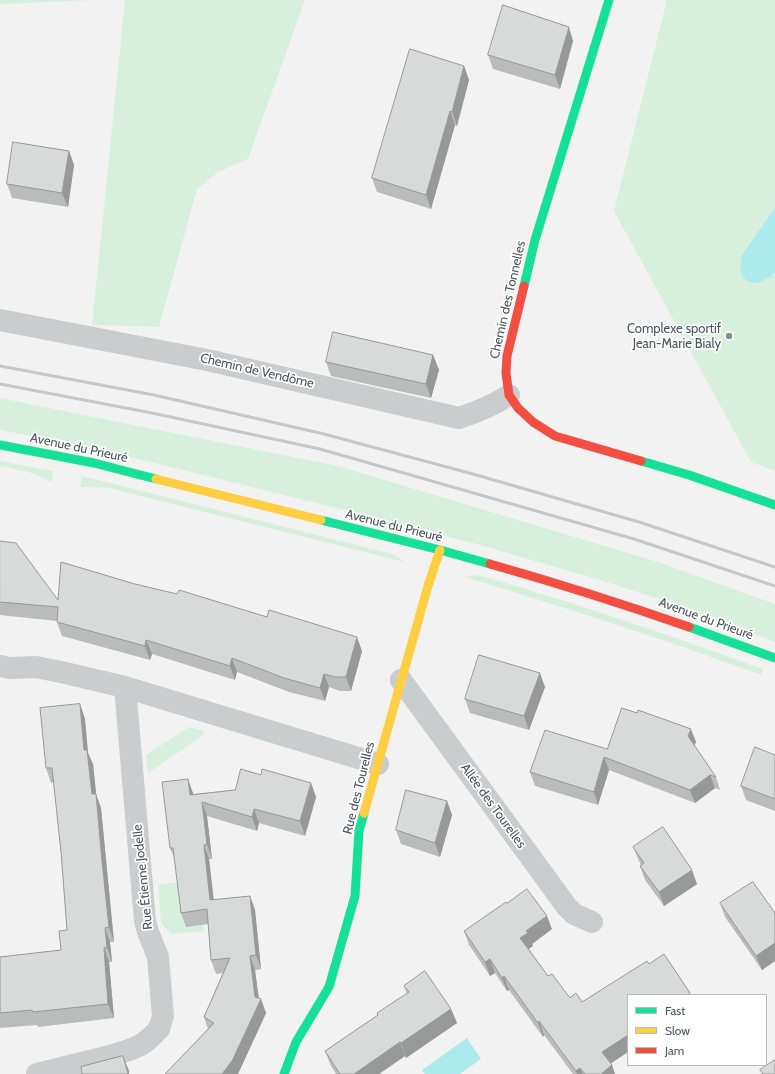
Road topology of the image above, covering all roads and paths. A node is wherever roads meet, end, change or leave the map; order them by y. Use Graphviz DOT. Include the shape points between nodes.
graph roads {
  1 [pos="609,0"];
  2 [pos="0,320"];
  3 [pos="509,395"];
  4 [pos="0,445"];
  5 [pos="775,504"];
  6 [pos="440,550"];
  7 [pos="775,658"];
  8 [pos="0,666"];
  9 [pos="401,680"];
  10 [pos="125,687"];
  11 [pos="378,764"];
  12 [pos="592,922"];
  13 [pos="37,1074"];
  14 [pos="284,1074"];
  1 -- 3 [label="street, Chemin des Tonnelles" via="535,240 507,356"];
  2 -- 3 [label="street, Chemin de Vendôme" via="206,360 459,418 496,404"];
  3 -- 5 [label="street, Chemin des Tonnelles" via="533,422 555,436 689,475"];
  4 -- 6 [label="street, Avenue du Prieuré" via="94,463"];
  6 -- 7 [label="street, Avenue du Prieuré" via="638,609"];
  6 -- 9 [label="street, Rue des Tourelles"];
  8 -- 10 [label="street" via="36,667"];
  9 -- 11 [label="street, Rue des Tourelles"];
  9 -- 12 [label="street, Allée des Tourelles" via="567,908"];
  10 -- 11 [label="street"];
  10 -- 13 [label="street, Rue Étienne Jodelle" via="145,921 158,957 163,1016 159,1029 141,1045 110,1056"];
  11 -- 14 [label="street, Rue des Tourelles" via="359,831 355,896 329,987 296,1042"];
}
